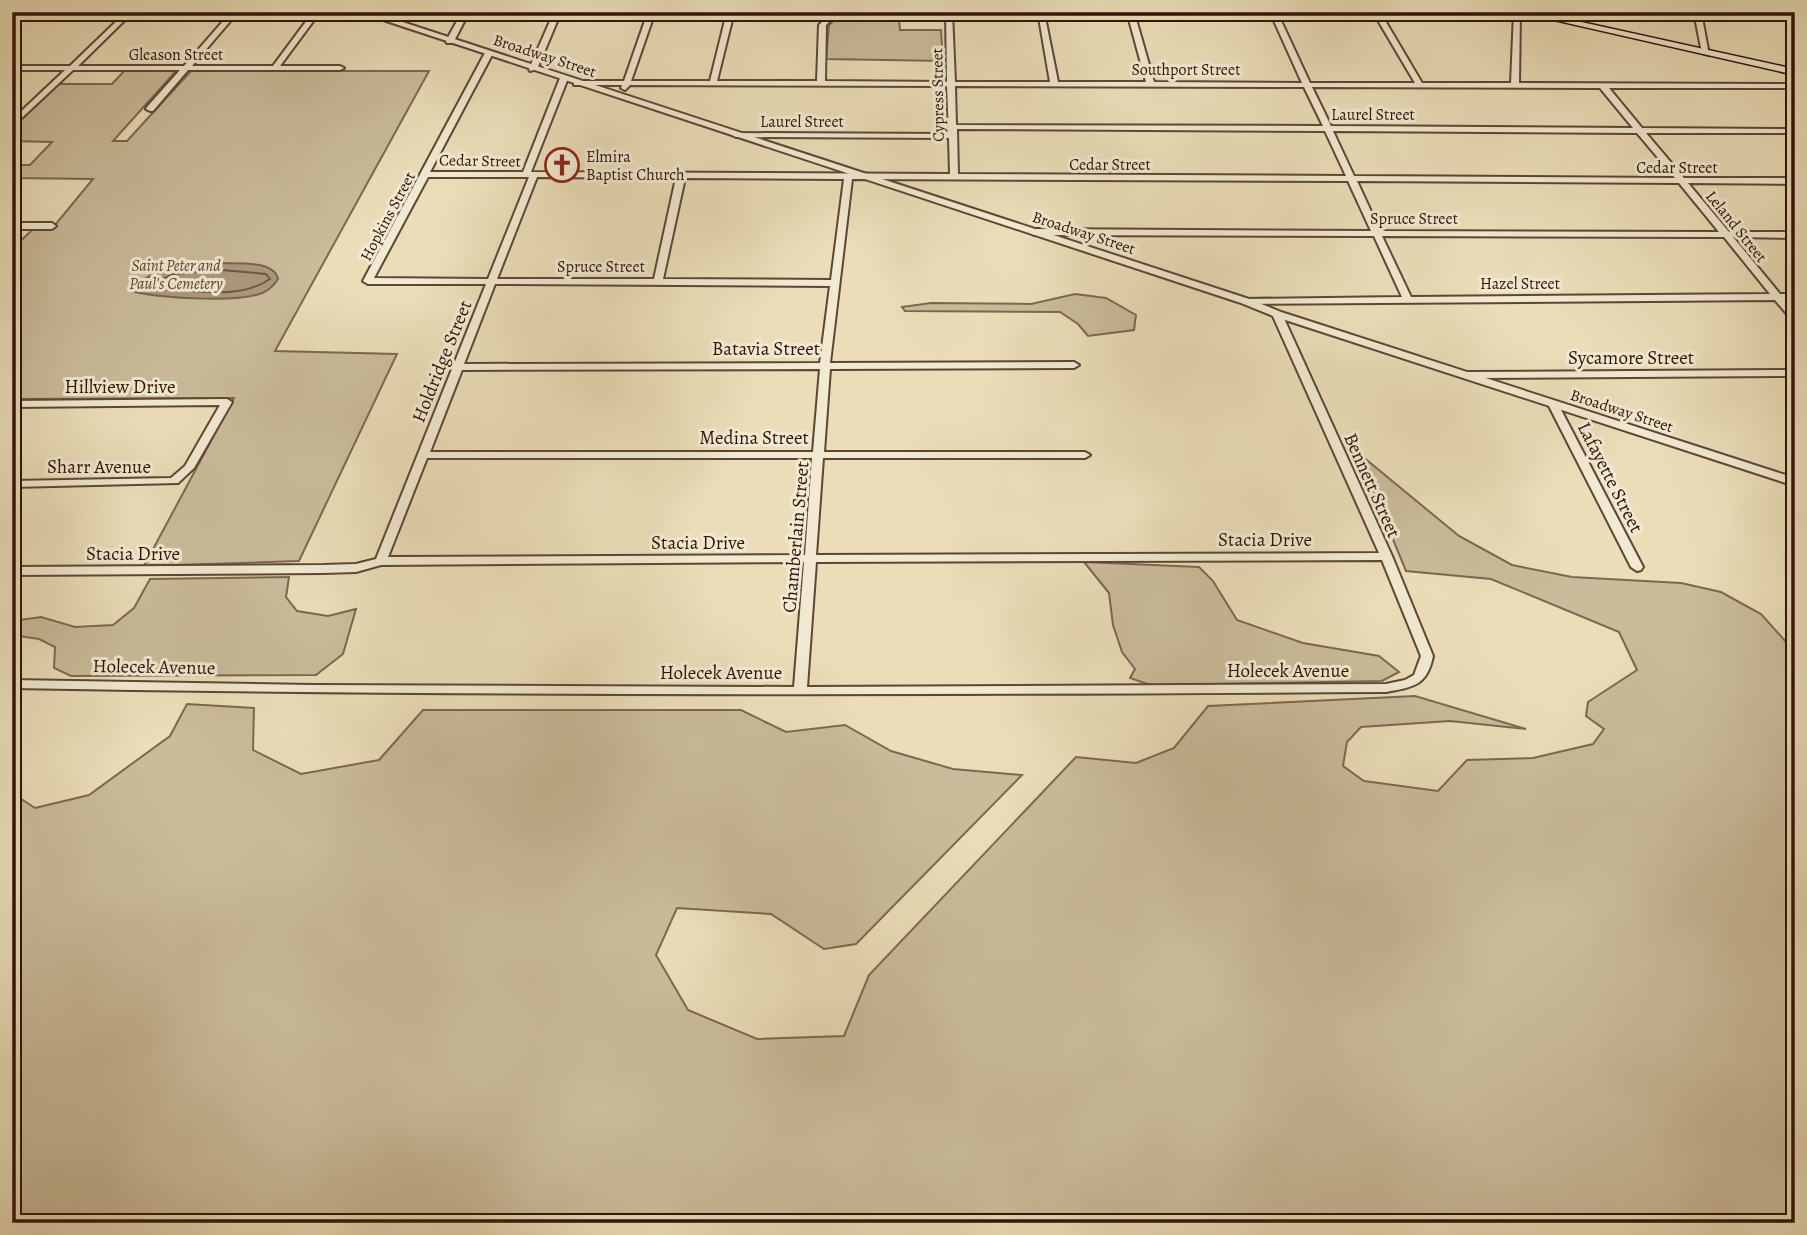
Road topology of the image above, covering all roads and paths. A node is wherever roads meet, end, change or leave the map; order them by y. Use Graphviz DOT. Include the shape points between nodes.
graph roads {
  1 [pos="21,12"];
  2 [pos="130,12"];
  3 [pos="235,12"];
  4 [pos="317,12"];
  5 [pos="363,12"];
  6 [pos="466,12"];
  7 [pos="558,12"];
  8 [pos="652,12"];
  9 [pos="731,12"];
  10 [pos="836,12"];
  11 [pos="949,12"];
  12 [pos="1041,12"];
  13 [pos="1130,12"];
  14 [pos="1273,12"];
  15 [pos="1376,12"];
  16 [pos="1517,12"];
  17 [pos="1523,12"];
  18 [pos="1698,12"];
  19 [pos="1551,15"];
  20 [pos="12,18"];
  21 [pos="450,41"];
  22 [pos="489,53"];
  23 [pos="1706,53"];
  24 [pos="187,67"];
  25 [pos="12,68"];
  26 [pos="72,68"];
  27 [pos="275,68"];
  28 [pos="340,68"];
  29 [pos="533,69"];
  30 [pos="1795,72"];
  31 [pos="564,78"];
  32 [pos="577,83"];
  33 [pos="628,83"];
  34 [pos="713,83"];
  35 [pos="951,83"];
  36 [pos="1054,83"];
  37 [pos="1150,83"];
  38 [pos="1307,83"];
  39 [pos="821,84"];
  40 [pos="1420,85"];
  41 [pos="1515,86"];
  42 [pos="1603,86"];
  43 [pos="1795,86"];
  44 [pos="620,97"];
  45 [pos="150,109"];
  46 [pos="12,125"];
  47 [pos="1327,128"];
  48 [pos="952,131"];
  49 [pos="1639,131"];
  50 [pos="1795,131"];
  51 [pos="736,135"];
  52 [pos="425,174"];
  53 [pos="530,175"];
  54 [pos="681,176"];
  55 [pos="848,177"];
  56 [pos="954,177"];
  57 [pos="863,178"];
  58 [pos="1350,178"];
  59 [pos="1682,181"];
  60 [pos="1795,181"];
  61 [pos="12,226"];
  62 [pos="52,226"];
  63 [pos="1034,232"];
  64 [pos="1379,234"];
  65 [pos="1726,235"];
  66 [pos="1795,235"];
  67 [pos="368,281"];
  68 [pos="492,281"];
  69 [pos="658,282"];
  70 [pos="833,284"];
  71 [pos="1777,298"];
  72 [pos="1795,298"];
  73 [pos="1408,300"];
  74 [pos="1245,301"];
  75 [pos="1277,314"];
  76 [pos="1795,318"];
  77 [pos="825,365"];
  78 [pos="1074,365"];
  79 [pos="458,366"];
  80 [pos="1795,373"];
  81 [pos="1466,375"];
  82 [pos="227,402"];
  83 [pos="12,404"];
  84 [pos="1553,404"];
  85 [pos="423,455"];
  86 [pos="819,455"];
  87 [pos="1085,455"];
  88 [pos="1795,482"];
  89 [pos="12,484"];
  90 [pos="1386,556"];
  91 [pos="811,559"];
  92 [pos="381,561"];
  93 [pos="1637,567"];
  94 [pos="12,572"];
  95 [pos="1425,672"];
  96 [pos="12,684"];
  97 [pos="800,691"];
  1 -- 20 [label="street"];
  2 -- 26 [label="street"];
  3 -- 24 [label="street"];
  4 -- 27 [label="street"];
  5 -- 21 [label="street, Broadway Street"];
  6 -- 21 [label="street"];
  7 -- 29 [label="street"];
  8 -- 33 [label="street"];
  9 -- 34 [label="street"];
  10 -- 39 [label="street" via="823,26"];
  11 -- 35 [label="street, Cypress Street"];
  12 -- 36 [label="street"];
  13 -- 37 [label="street"];
  14 -- 38 [label="street"];
  15 -- 40 [label="street"];
  16 -- 41 [label="street"];
  17 -- 19 [label="main road"];
  18 -- 23 [label="street"];
  19 -- 23 [label="main road"];
  21 -- 22 [label="street, Broadway Street"];
  22 -- 29 [label="street, Broadway Street"];
  22 -- 52 [label="street, Hopkins Street"];
  23 -- 30 [label="main road"];
  24 -- 26 [label="street, Gleason Street"];
  24 -- 27 [label="street, Gleason Street"];
  24 -- 45 [label="street"];
  25 -- 26 [label="street, Gleason Street"];
  26 -- 46 [label="street"];
  27 -- 28 [label="street, Gleason Street"];
  29 -- 31 [label="street, Broadway Street"];
  31 -- 32 [label="street, Broadway Street"];
  31 -- 53 [label="street, Holdridge Street"];
  32 -- 33 [label="street, Southport Street"];
  32 -- 44 [label="street, Broadway Street"];
  33 -- 34 [label="street, Southport Street"];
  33 -- 44 [label="street"];
  34 -- 39 [label="street, Southport Street"];
  35 -- 36 [label="street, Southport Street"];
  35 -- 39 [label="street, Southport Street"];
  35 -- 48 [label="street, Cypress Street"];
  36 -- 37 [label="street, Southport Street"];
  37 -- 38 [label="street, Southport Street"];
  38 -- 40 [label="street, Southport Street"];
  38 -- 47 [label="street"];
  40 -- 41 [label="street, Southport Street"];
  41 -- 42 [label="street, Southport Street"];
  42 -- 43 [label="street, Southport Street"];
  42 -- 49 [label="street, Leland Street"];
  44 -- 51 [label="street, Broadway Street"];
  47 -- 48 [label="street, Laurel Street"];
  47 -- 49 [label="street, Laurel Street"];
  47 -- 58 [label="street"];
  48 -- 51 [label="street, Laurel Street"];
  48 -- 56 [label="street, Cypress Street"];
  49 -- 50 [label="street, Laurel Street"];
  49 -- 59 [label="street, Leland Street"];
  51 -- 57 [label="street, Broadway Street"];
  52 -- 53 [label="street, Cedar Street"];
  52 -- 67 [label="street, Hopkins Street"];
  53 -- 54 [label="street, Cedar Street"];
  53 -- 68 [label="street, Holdridge Street"];
  54 -- 55 [label="street, Cedar Street"];
  54 -- 69 [label="street"];
  55 -- 57 [label="street, Cedar Street"];
  55 -- 70 [label="street, Chamberlain Street"];
  56 -- 57 [label="street, Cedar Street"];
  56 -- 58 [label="street, Cedar Street"];
  57 -- 63 [label="street, Broadway Street"];
  58 -- 59 [label="street, Cedar Street"];
  58 -- 64 [label="street"];
  59 -- 60 [label="street, Cedar Street"];
  59 -- 65 [label="street, Leland Street"];
  61 -- 62 [label="street"];
  63 -- 64 [label="street, Spruce Street"];
  63 -- 74 [label="street, Broadway Street"];
  64 -- 65 [label="street, Spruce Street"];
  64 -- 73 [label="street"];
  65 -- 66 [label="street, Spruce Street"];
  65 -- 71 [label="street, Leland Street"];
  67 -- 68 [label="street, Spruce Street"];
  68 -- 69 [label="street, Spruce Street"];
  68 -- 79 [label="street, Holdridge Street"];
  69 -- 70 [label="street, Spruce Street"];
  70 -- 77 [label="street, Chamberlain Street"];
  71 -- 72 [label="street, Hazel Street"];
  71 -- 73 [label="street, Hazel Street"];
  71 -- 76 [label="street, Leland Street"];
  73 -- 74 [label="street, Hazel Street"];
  74 -- 75 [label="street, Broadway Street"];
  75 -- 81 [label="street, Broadway Street"];
  75 -- 90 [label="street, Bennett Street"];
  77 -- 78 [label="street, Batavia Street"];
  77 -- 79 [label="street, Batavia Street"];
  77 -- 86 [label="street, Chamberlain Street"];
  79 -- 85 [label="street, Holdridge Street"];
  80 -- 81 [label="street, Sycamore Street"];
  81 -- 84 [label="street, Broadway Street"];
  82 -- 83 [label="street, Hillview Drive"];
  82 -- 89 [label="street, Sharr Avenue" via="189,468 174,481"];
  84 -- 88 [label="street, Broadway Street"];
  84 -- 93 [label="street, Lafayette Street"];
  85 -- 86 [label="street, Medina Street"];
  85 -- 92 [label="street, Holdridge Street"];
  86 -- 87 [label="street, Medina Street"];
  86 -- 91 [label="street, Chamberlain Street"];
  90 -- 91 [label="street, Stacia Drive"];
  90 -- 95 [label="street, Bennett Street" via="1427,656"];
  91 -- 92 [label="street, Stacia Drive"];
  91 -- 97 [label="street, Chamberlain Street"];
  92 -- 94 [label="street, Stacia Drive" via="356,568 323,569"];
  95 -- 97 [label="street, Holecek Avenue" via="1415,682 1386,688"];
  96 -- 97 [label="street, Holecek Avenue"];
}
